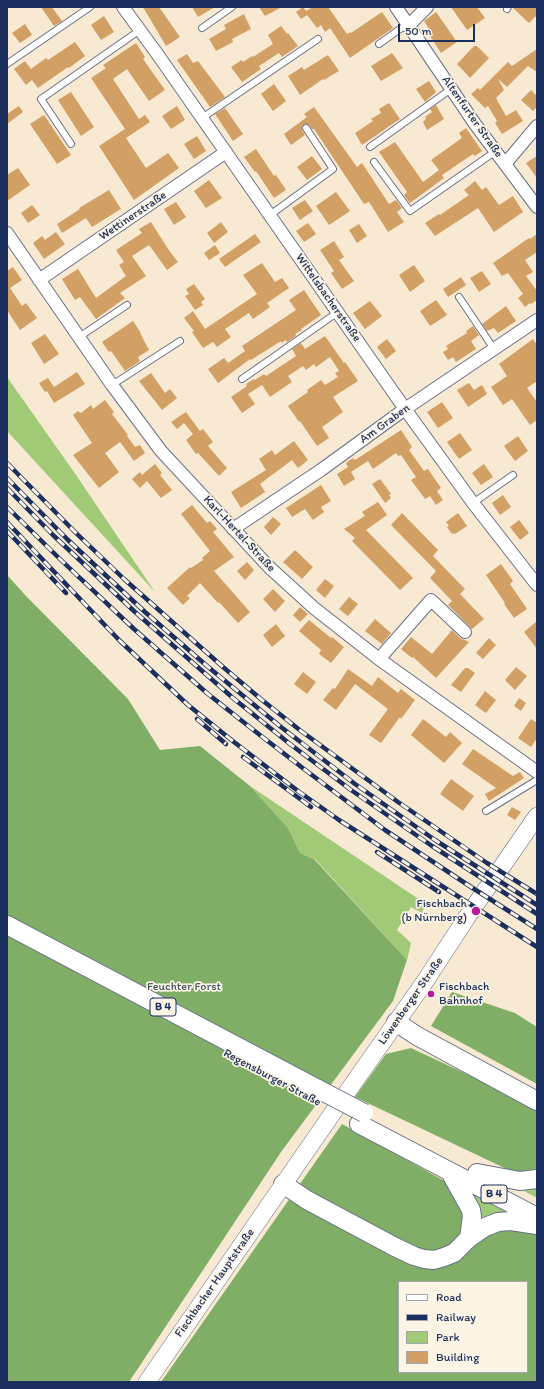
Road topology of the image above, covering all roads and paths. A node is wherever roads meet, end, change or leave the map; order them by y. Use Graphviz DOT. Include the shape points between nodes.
graph roads {
  1 [pos="90,7"];
  2 [pos="123,7"];
  3 [pos="232,7"];
  4 [pos="396,7"];
  5 [pos="427,7"];
  6 [pos="409,25"];
  7 [pos="202,28"];
  8 [pos="140,30"];
  9 [pos="318,39"];
  10 [pos="378,44"];
  11 [pos="7,64"];
  12 [pos="451,89"];
  13 [pos="202,118"];
  14 [pos="537,126"];
  15 [pos="306,128"];
  16 [pos="71,144"];
  17 [pos="370,147"];
  18 [pos="496,151"];
  19 [pos="226,152"];
  20 [pos="374,162"];
  21 [pos="505,164"];
  22 [pos="537,207"];
  23 [pos="270,215"];
  24 [pos="7,233"];
  25 [pos="39,280"];
  26 [pos="458,297"];
  27 [pos="127,305"];
  28 [pos="338,312"];
  29 [pos="537,320"];
  30 [pos="79,337"];
  31 [pos="180,341"];
  32 [pos="494,349"];
  33 [pos="242,379"];
  34 [pos="112,385"];
  35 [pos="405,409"];
  36 [pos="513,475"];
  37 [pos="473,503"];
  38 [pos="233,529"];
  39 [pos="537,585"];
  40 [pos="465,632"];
  41 [pos="379,659"];
  42 [pos="537,772"];
  43 [pos="537,780"];
  44 [pos="486,811"];
  45 [pos="537,816"];
  46 [pos="7,925"];
  47 [pos="7,937"];
  48 [pos="396,1022"];
  49 [pos="316,1094"];
  50 [pos="537,1101"];
  51 [pos="362,1118"];
  52 [pos="450,1172"];
  53 [pos="477,1173"];
  54 [pos="537,1178"];
  55 [pos="283,1184"];
  56 [pos="537,1205"];
  57 [pos="537,1217"];
  58 [pos="537,1225"];
  59 [pos="469,1238"];
  60 [pos="147,1382"];
  1 -- 11 [label="lane"];
  2 -- 8 [label="street, Wittelsbacherstraße"];
  3 -- 7 [label="lane"];
  4 -- 6 [label="street, Altenfurter Straße"];
  5 -- 6 [label="street"];
  6 -- 10 [label="lane"];
  6 -- 12 [label="street, Altenfurter Straße"];
  8 -- 13 [label="street, Wittelsbacherstraße"];
  8 -- 16 [label="lane" via="41,99"];
  9 -- 13 [label="lane"];
  12 -- 17 [label="lane"];
  12 -- 18 [label="street, Altenfurter Straße"];
  13 -- 19 [label="street, Wittelsbacherstraße"];
  14 -- 21 [label="street"];
  15 -- 23 [label="lane" via="333,169"];
  18 -- 20 [label="lane" via="410,211"];
  18 -- 21 [label="street, Altenfurter Straße"];
  19 -- 23 [label="street, Wittelsbacherstraße"];
  19 -- 25 [label="street, Wettinerstraße"];
  21 -- 22 [label="street, Altenfurter Straße"];
  23 -- 28 [label="street, Wittelsbacherstraße"];
  24 -- 25 [label="street, Karl-Hertel-Straße"];
  25 -- 30 [label="street, Karl-Hertel-Straße"];
  26 -- 32 [label="lane"];
  27 -- 30 [label="lane"];
  28 -- 33 [label="lane"];
  28 -- 35 [label="street, Wittelsbacherstraße"];
  29 -- 32 [label="street, Am Graben"];
  30 -- 34 [label="street, Karl-Hertel-Straße"];
  31 -- 34 [label="lane"];
  32 -- 35 [label="street, Am Graben"];
  34 -- 38 [label="street, Karl-Hertel-Straße" via="161,451"];
  35 -- 37 [label="street, Wittelsbacherstraße"];
  35 -- 38 [label="street, Am Graben"];
  36 -- 37 [label="lane"];
  37 -- 39 [label="street, Wittelsbacherstraße"];
  38 -- 41 [label="street, Karl-Hertel-Straße" via="269,567 314,608"];
  40 -- 41 [label="street" via="431,600"];
  41 -- 42 [label="street, Karl-Hertel-Straße"];
  43 -- 44 [label="lane"];
  45 -- 48 [label="main road, Löwenberger Straße"];
  46 -- 49 [label="main road, Regensburger Straße / B 4"];
  47 -- 49 [label="main road, Regensburger Straße / B 4"];
  48 -- 50 [label="main road"];
  48 -- 55 [label="main road, Löwenberger Straße"];
  49 -- 51 [label="main road, Regensburger Straße / B 4, bridge"];
  51 -- 52 [label="main road, Regensburger Straße / B 4"];
  51 -- 53 [label="main road, Regensburger Straße / B 4"];
  52 -- 57 [label="main road, Regensburger Straße / B 4"];
  52 -- 59 [label="main road" via="471,1210"];
  53 -- 54 [label="main road" via="520,1181"];
  53 -- 56 [label="main road, Regensburger Straße / B 4"];
  55 -- 59 [label="main road" via="307,1200 424,1259 444,1258 454,1253"];
  55 -- 60 [label="main road, Fischbacher Hauptstraße"];
  58 -- 59 [label="main road" via="504,1221 485,1227"];
}
